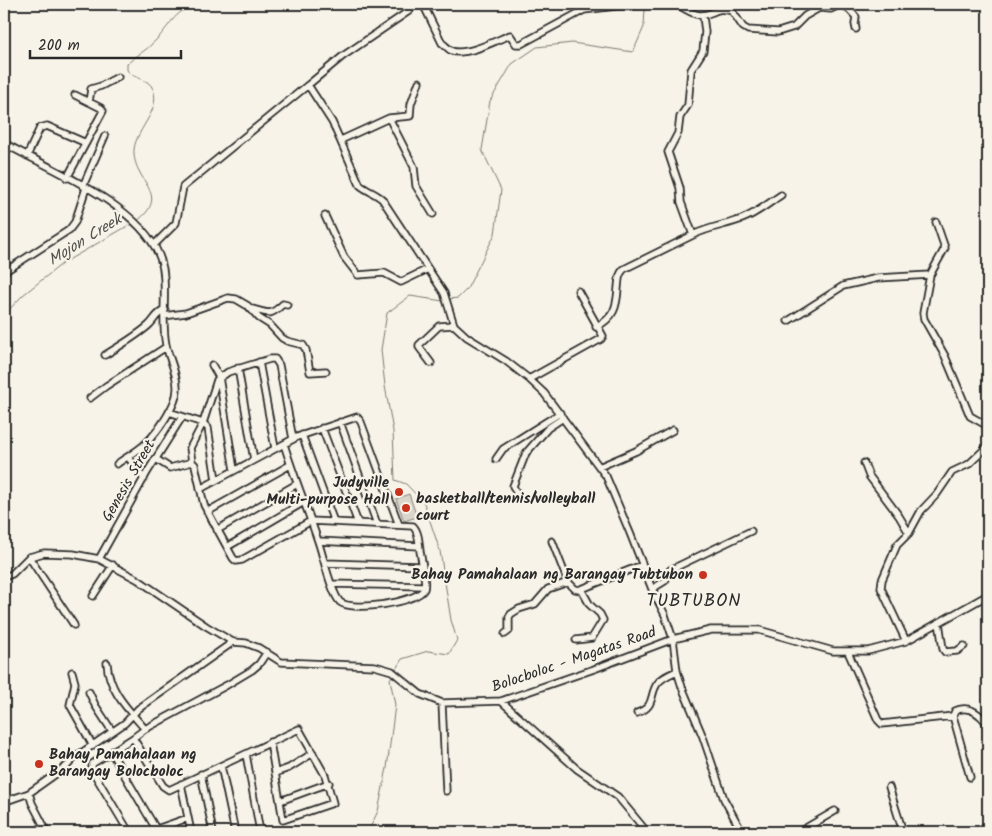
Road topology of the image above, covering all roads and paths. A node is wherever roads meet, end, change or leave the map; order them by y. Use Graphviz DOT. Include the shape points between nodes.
graph roads {
  1 [pos="414,4"];
  2 [pos="423,4"];
  3 [pos="664,4"];
  4 [pos="675,4"];
  5 [pos="842,4"];
  6 [pos="703,16"];
  7 [pos="856,29"];
  8 [pos="118,76"];
  9 [pos="419,82"];
  10 [pos="308,85"];
  11 [pos="75,96"];
  12 [pos="89,102"];
  13 [pos="389,118"];
  14 [pos="105,136"];
  15 [pos="341,140"];
  16 [pos="86,143"];
  17 [pos="4,144"];
  18 [pos="27,156"];
  19 [pos="67,178"];
  20 [pos="84,187"];
  21 [pos="782,195"];
  22 [pos="433,214"];
  23 [pos="325,216"];
  24 [pos="936,222"];
  25 [pos="693,235"];
  26 [pos="154,245"];
  27 [pos="428,269"];
  28 [pos="4,272"];
  29 [pos="930,275"];
  30 [pos="578,291"];
  31 [pos="287,305"];
  32 [pos="252,309"];
  33 [pos="165,313"];
  34 [pos="788,321"];
  35 [pos="454,325"];
  36 [pos="596,327"];
  37 [pos="166,347"];
  38 [pos="105,355"];
  39 [pos="259,362"];
  40 [pos="431,363"];
  41 [pos="212,365"];
  42 [pos="238,368"];
  43 [pos="326,371"];
  44 [pos="219,376"];
  45 [pos="529,379"];
  46 [pos="90,398"];
  47 [pos="169,412"];
  48 [pos="562,415"];
  49 [pos="182,417"];
  50 [pos="340,422"];
  51 [pos="203,423"];
  52 [pos="988,426"];
  53 [pos="322,428"];
  54 [pos="673,430"];
  55 [pos="302,435"];
  56 [pos="293,439"];
  57 [pos="284,444"];
  58 [pos="988,446"];
  59 [pos="275,448"];
  60 [pos="128,457"];
  61 [pos="156,459"];
  62 [pos="496,459"];
  63 [pos="254,460"];
  64 [pos="192,462"];
  65 [pos="864,462"];
  66 [pos="117,464"];
  67 [pos="290,465"];
  68 [pos="599,467"];
  69 [pos="234,470"];
  70 [pos="144,479"];
  71 [pos="216,480"];
  72 [pos="297,484"];
  73 [pos="200,489"];
  74 [pos="518,496"];
  75 [pos="304,502"];
  76 [pos="207,512"];
  77 [pos="311,521"];
  78 [pos="334,522"];
  79 [pos="358,523"];
  80 [pos="377,524"];
  81 [pos="399,525"];
  82 [pos="216,530"];
  83 [pos="750,531"];
  84 [pos="908,533"];
  85 [pos="318,541"];
  86 [pos="552,541"];
  87 [pos="419,546"];
  88 [pos="227,547"];
  89 [pos="29,558"];
  90 [pos="99,559"];
  91 [pos="325,563"];
  92 [pos="112,565"];
  93 [pos="642,565"];
  94 [pos="422,566"];
  95 [pos="4,577"];
  96 [pos="568,582"];
  97 [pos="331,584"];
  98 [pos="424,586"];
  99 [pos="581,589"];
  100 [pos="652,589"];
  101 [pos="988,595"];
  102 [pos="93,596"];
  103 [pos="939,622"];
  104 [pos="74,625"];
  105 [pos="505,634"];
  106 [pos="673,639"];
  107 [pos="576,640"];
  108 [pos="906,641"];
  109 [pos="233,642"];
  110 [pos="964,646"];
  111 [pos="267,652"];
  112 [pos="848,652"];
  113 [pos="106,663"];
  114 [pos="677,671"];
  115 [pos="72,672"];
  116 [pos="89,692"];
  117 [pos="501,701"];
  118 [pos="442,703"];
  119 [pos="637,713"];
  120 [pos="132,714"];
  121 [pos="954,716"];
  122 [pos="986,722"];
  123 [pos="145,728"];
  124 [pos="112,731"];
  125 [pos="133,738"];
  126 [pos="270,742"];
  127 [pos="93,746"];
  128 [pos="111,752"];
  129 [pos="313,753"];
  130 [pos="246,754"];
  131 [pos="221,766"];
  132 [pos="275,773"];
  133 [pos="201,774"];
  134 [pos="970,776"];
  135 [pos="329,783"];
  136 [pos="182,784"];
  137 [pos="889,787"];
  138 [pos="446,791"];
  139 [pos="29,793"];
  140 [pos="9,800"];
  141 [pos="280,801"];
  142 [pos="835,811"];
  143 [pos="188,818"];
  144 [pos="52,821"];
  145 [pos="44,826"];
  146 [pos="156,829"];
  147 [pos="741,830"];
  148 [pos="35,832"];
  149 [pos="129,832"];
  150 [pos="148,832"];
  151 [pos="191,832"];
  152 [pos="213,832"];
  153 [pos="236,832"];
  154 [pos="259,832"];
  155 [pos="647,832"];
  156 [pos="718,832"];
  157 [pos="799,832"];
  158 [pos="903,832"];
  1 -- 10 [label="street" via="409,11 342,56"];
  2 -- 3 [label="street" via="442,42 452,51 467,51 510,35 516,44 521,44 584,10"];
  4 -- 6 [label="street"];
  5 -- 6 [label="street" via="830,9 820,8 794,27 778,32 748,30 742,27 732,11 724,9"];
  5 -- 7 [label="street" via="856,17"];
  6 -- 25 [label="street" via="703,51 690,70 688,105 680,117 678,133 668,152"];
  8 -- 12 [label="street" via="92,88"];
  9 -- 13 [label="street" via="410,104 410,116"];
  10 -- 15 [label="street"];
  10 -- 26 [label="street" via="183,187 176,223"];
  11 -- 12 [label="street"];
  12 -- 16 [label="street" via="103,111"];
  13 -- 15 [label="street"];
  13 -- 22 [label="street" via="414,167 416,186"];
  14 -- 20 [label="street"];
  15 -- 27 [label="street" via="360,185 382,199"];
  16 -- 18 [label="street" via="44,126"];
  16 -- 19 [label="street"];
  17 -- 18 [label="street"];
  18 -- 19 [label="street"];
  19 -- 20 [label="street"];
  20 -- 26 [label="street" via="128,214"];
  20 -- 28 [label="street" via="75,222 69,230"];
  21 -- 25 [label="street" via="740,220"];
  23 -- 27 [label="street" via="344,257 358,275 384,273 401,282"];
  24 -- 29 [label="street" via="945,248"];
  25 -- 36 [label="street" via="624,269 619,276 612,314"];
  26 -- 33 [label="street" via="163,268"];
  27 -- 35 [label="street" via="446,301"];
  29 -- 34 [label="street" via="878,278 843,286"];
  29 -- 52 [label="street" via="924,319 945,356 970,416"];
  30 -- 36 [label="street"];
  31 -- 32 [label="street" via="283,304 270,314"];
  32 -- 33 [label="street" via="228,298 186,313"];
  32 -- 43 [label="street" via="282,338 303,345 310,372"];
  33 -- 37 [label="street"];
  33 -- 38 [label="street"];
  35 -- 40 [label="street" via="439,326 419,344"];
  35 -- 45 [label="street"];
  36 -- 45 [label="street" via="603,336 601,339"];
  37 -- 46 [label="street"];
  37 -- 47 [label="street" via="177,386"];
  39 -- 42 [label="street"];
  39 -- 56 [label="street" via="272,359 279,365"];
  39 -- 59 [label="street"];
  41 -- 44 [label="street"];
  42 -- 44 [label="street"];
  42 -- 63 [label="street"];
  44 -- 51 [label="street"];
  44 -- 69 [label="street"];
  45 -- 48 [label="street"];
  47 -- 49 [label="street"];
  47 -- 60 [label="street" via="149,440"];
  48 -- 62 [label="street" via="503,450"];
  48 -- 68 [label="street"];
  48 -- 74 [label="street" via="526,453 513,486"];
  49 -- 51 [label="street"];
  49 -- 61 [label="street, Genesis Street"];
  50 -- 53 [label="street"];
  50 -- 80 [label="street"];
  50 -- 81 [label="street" via="355,417 361,422"];
  51 -- 64 [label="street" via="190,448"];
  51 -- 71 [label="street" via="209,430"];
  53 -- 55 [label="street"];
  53 -- 79 [label="street"];
  54 -- 68 [label="street"];
  55 -- 56 [label="street"];
  55 -- 78 [label="street"];
  56 -- 57 [label="street"];
  57 -- 59 [label="street"];
  57 -- 67 [label="street"];
  58 -- 84 [label="street" via="969,464 952,472"];
  59 -- 63 [label="street"];
  60 -- 66 [label="street"];
  60 -- 70 [label="street"];
  61 -- 64 [label="street" via="170,468"];
  61 -- 70 [label="street, Genesis Street"];
  63 -- 69 [label="street"];
  64 -- 73 [label="street"];
  65 -- 84 [label="street" via="869,476"];
  67 -- 72 [label="street"];
  67 -- 76 [label="street"];
  68 -- 93 [label="street" via="614,493"];
  69 -- 71 [label="street"];
  70 -- 90 [label="street, Genesis Street"];
  71 -- 73 [label="street"];
  72 -- 75 [label="street"];
  72 -- 82 [label="street"];
  73 -- 76 [label="street"];
  75 -- 77 [label="street"];
  75 -- 88 [label="street"];
  76 -- 82 [label="street"];
  77 -- 78 [label="street"];
  77 -- 85 [label="street"];
  77 -- 88 [label="street" via="242,560 234,560"];
  78 -- 79 [label="street"];
  79 -- 80 [label="street"];
  80 -- 81 [label="street"];
  81 -- 87 [label="street" via="415,528"];
  82 -- 88 [label="street"];
  83 -- 100 [label="street" via="670,570 665,581"];
  84 -- 108 [label="street" via="890,559 881,588"];
  85 -- 87 [label="street"];
  85 -- 91 [label="street"];
  86 -- 96 [label="street"];
  87 -- 94 [label="street"];
  89 -- 90 [label="street, Bolocboloc - Magatas Road" via="44,553"];
  89 -- 95 [label="street"];
  89 -- 104 [label="street"];
  90 -- 92 [label="street, Bolocboloc - Magatas Road"];
  91 -- 94 [label="street"];
  91 -- 97 [label="street"];
  92 -- 102 [label="street"];
  92 -- 109 [label="street, Bolocboloc - Magatas Road"];
  93 -- 99 [label="street"];
  93 -- 100 [label="street"];
  94 -- 98 [label="street"];
  96 -- 99 [label="street" via="577,590"];
  96 -- 105 [label="street" via="548,589 535,604 511,614 509,631"];
  97 -- 98 [label="street"];
  97 -- 98 [label="street" via="343,604 366,606 406,599 422,592"];
  99 -- 107 [label="street" via="603,620 592,638"];
  100 -- 106 [label="street"];
  101 -- 103 [label="street, Bolocboloc - Magatas Road"];
  103 -- 108 [label="street, Bolocboloc - Magatas Road"];
  103 -- 110 [label="street" via="946,652"];
  106 -- 112 [label="street, Bolocboloc - Magatas Road" via="711,630 760,630 833,651"];
  106 -- 114 [label="street"];
  106 -- 117 [label="street, Bolocboloc - Magatas Road"];
  108 -- 112 [label="street, Bolocboloc - Magatas Road" via="868,651"];
  109 -- 111 [label="street, Bolocboloc - Magatas Road" via="246,643"];
  109 -- 120 [label="street"];
  111 -- 118 [label="street, Bolocboloc - Magatas Road" via="286,663 365,666 394,673 420,694"];
  111 -- 123 [label="street" via="252,670"];
  112 -- 121 [label="street" via="882,724"];
  113 -- 120 [label="street" via="110,681"];
  114 -- 119 [label="street" via="660,681 652,700"];
  114 -- 147 [label="street" via="724,799"];
  115 -- 127 [label="street" via="75,684 70,706"];
  116 -- 124 [label="street"];
  117 -- 118 [label="street, Bolocboloc - Magatas Road"];
  117 -- 155 [label="street" via="577,769 618,797"];
  118 -- 138 [label="street"];
  120 -- 123 [label="street"];
  120 -- 124 [label="street"];
  121 -- 122 [label="street" via="956,710 963,708 975,711"];
  121 -- 134 [label="street"];
  123 -- 125 [label="street"];
  124 -- 127 [label="street"];
  125 -- 128 [label="street"];
  125 -- 136 [label="street" via="164,788 169,790"];
  126 -- 129 [label="street" via="299,728"];
  126 -- 130 [label="street"];
  126 -- 132 [label="street"];
  127 -- 139 [label="street"];
  128 -- 146 [label="street"];
  128 -- 149 [label="street" via="94,762 91,768"];
  129 -- 132 [label="street"];
  129 -- 135 [label="street"];
  130 -- 131 [label="street"];
  130 -- 154 [label="street"];
  131 -- 133 [label="street"];
  131 -- 153 [label="street"];
  132 -- 141 [label="street"];
  133 -- 136 [label="street"];
  133 -- 152 [label="street"];
  135 -- 141 [label="street"];
  135 -- 141 [label="street" via="333,803 283,820"];
  136 -- 143 [label="street"];
  137 -- 158 [label="street"];
  139 -- 140 [label="street"];
  139 -- 145 [label="street"];
  142 -- 157 [label="street"];
  143 -- 146 [label="street"];
  143 -- 151 [label="street"];
  144 -- 145 [label="street"];
  145 -- 148 [label="street"];
  146 -- 150 [label="street"];
  147 -- 156 [label="street"];
}
